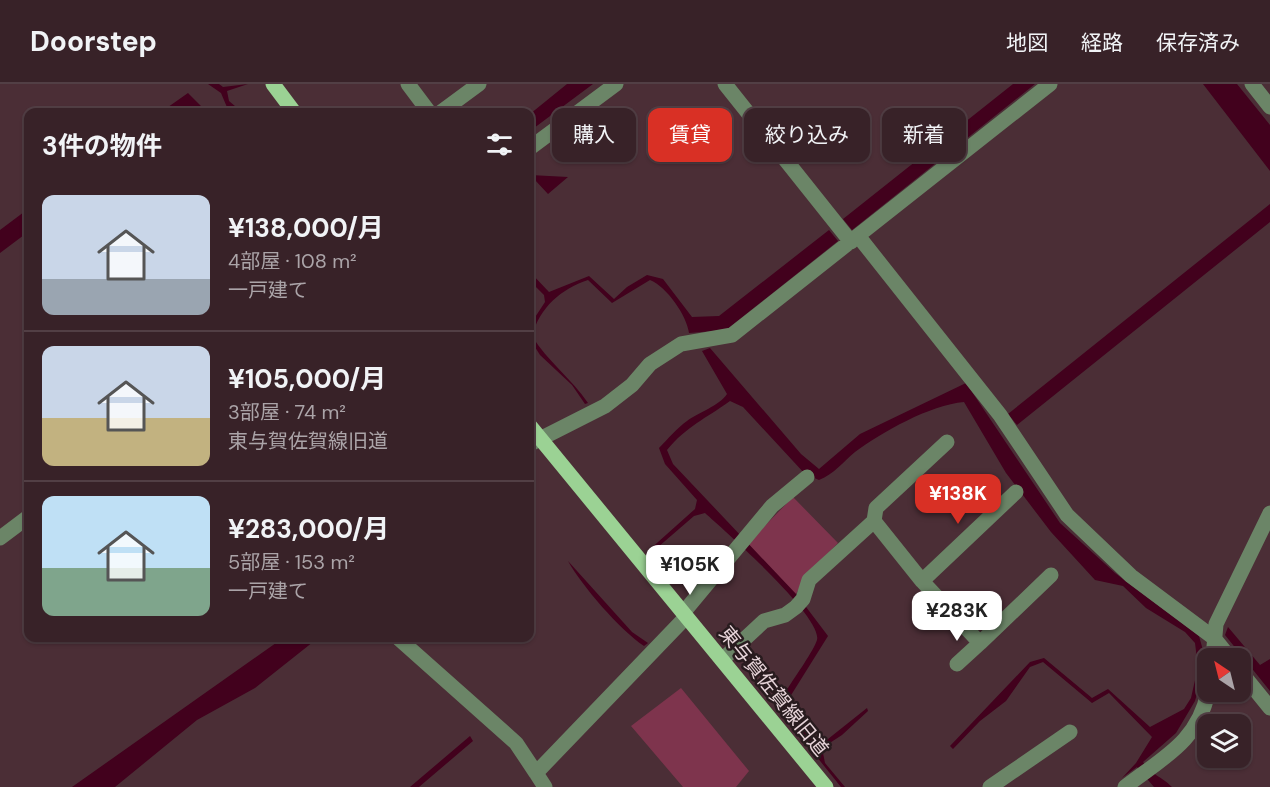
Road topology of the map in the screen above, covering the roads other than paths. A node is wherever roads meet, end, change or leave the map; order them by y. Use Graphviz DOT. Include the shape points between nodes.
graph roads {
  1 [pos="273,84"];
  2 [pos="408,84"];
  3 [pos="479,84"];
  4 [pos="616,84"];
  5 [pos="725,84"];
  6 [pos="1050,84"];
  7 [pos="1252,84"];
  8 [pos="1270,107"];
  9 [pos="291,108"];
  10 [pos="426,108"];
  11 [pos="446,108"];
  12 [pos="534,145"];
  13 [pos="855,240"];
  14 [pos="535,442"];
  15 [pos="947,442"];
  16 [pos="807,477"];
  17 [pos="1016,492"];
  18 [pos="1270,513"];
  19 [pos="24,520"];
  20 [pos="874,521"];
  21 [pos="0,538"];
  22 [pos="1051,575"];
  23 [pos="922,581"];
  24 [pos="684,615"];
  25 [pos="1214,638"];
  26 [pos="402,642"];
  27 [pos="980,643"];
  28 [pos="1214,648"];
  29 [pos="1222,648"];
  30 [pos="722,660"];
  31 [pos="957,664"];
  32 [pos="1251,685"];
  33 [pos="1205,702"];
  34 [pos="1270,708"];
  35 [pos="1070,732"];
  36 [pos="536,773"];
  37 [pos="545,787"];
  38 [pos="826,787"];
  39 [pos="990,787"];
  40 [pos="1125,787"];
  1 -- 9 [label="main road"];
  2 -- 10 [label="street"];
  3 -- 11 [label="street"];
  4 -- 12 [label="street"];
  5 -- 13 [label="street"];
  6 -- 13 [label="street"];
  7 -- 8 [label="street"];
  13 -- 14 [label="street" via="732,335 681,344 650,364 632,385 605,405"];
  13 -- 25 [label="street" via="1000,415 1066,515 1131,576"];
  14 -- 24 [label="main road, 東与賀佐賀線旧道"];
  15 -- 20 [label="street" via="876,508"];
  16 -- 24 [label="street" via="772,506"];
  17 -- 23 [label="street"];
  18 -- 25 [label="street" via="1216,624"];
  19 -- 21 [label="street"];
  20 -- 23 [label="street"];
  20 -- 30 [label="street" via="809,580 799,603 785,615 764,621"];
  22 -- 27 [label="street"];
  23 -- 27 [label="street"];
  24 -- 30 [label="main road, 東与賀佐賀線旧道"];
  24 -- 36 [label="street"];
  25 -- 28 [label="street"];
  25 -- 29 [label="street"];
  26 -- 36 [label="street" via="516,743"];
  27 -- 31 [label="street"];
  30 -- 38 [label="main road, 東与賀佐賀線旧道"];
  32 -- 34 [label="street"];
  33 -- 40 [label="street" via="1185,741"];
  35 -- 39 [label="street"];
  36 -- 37 [label="street"];
}
